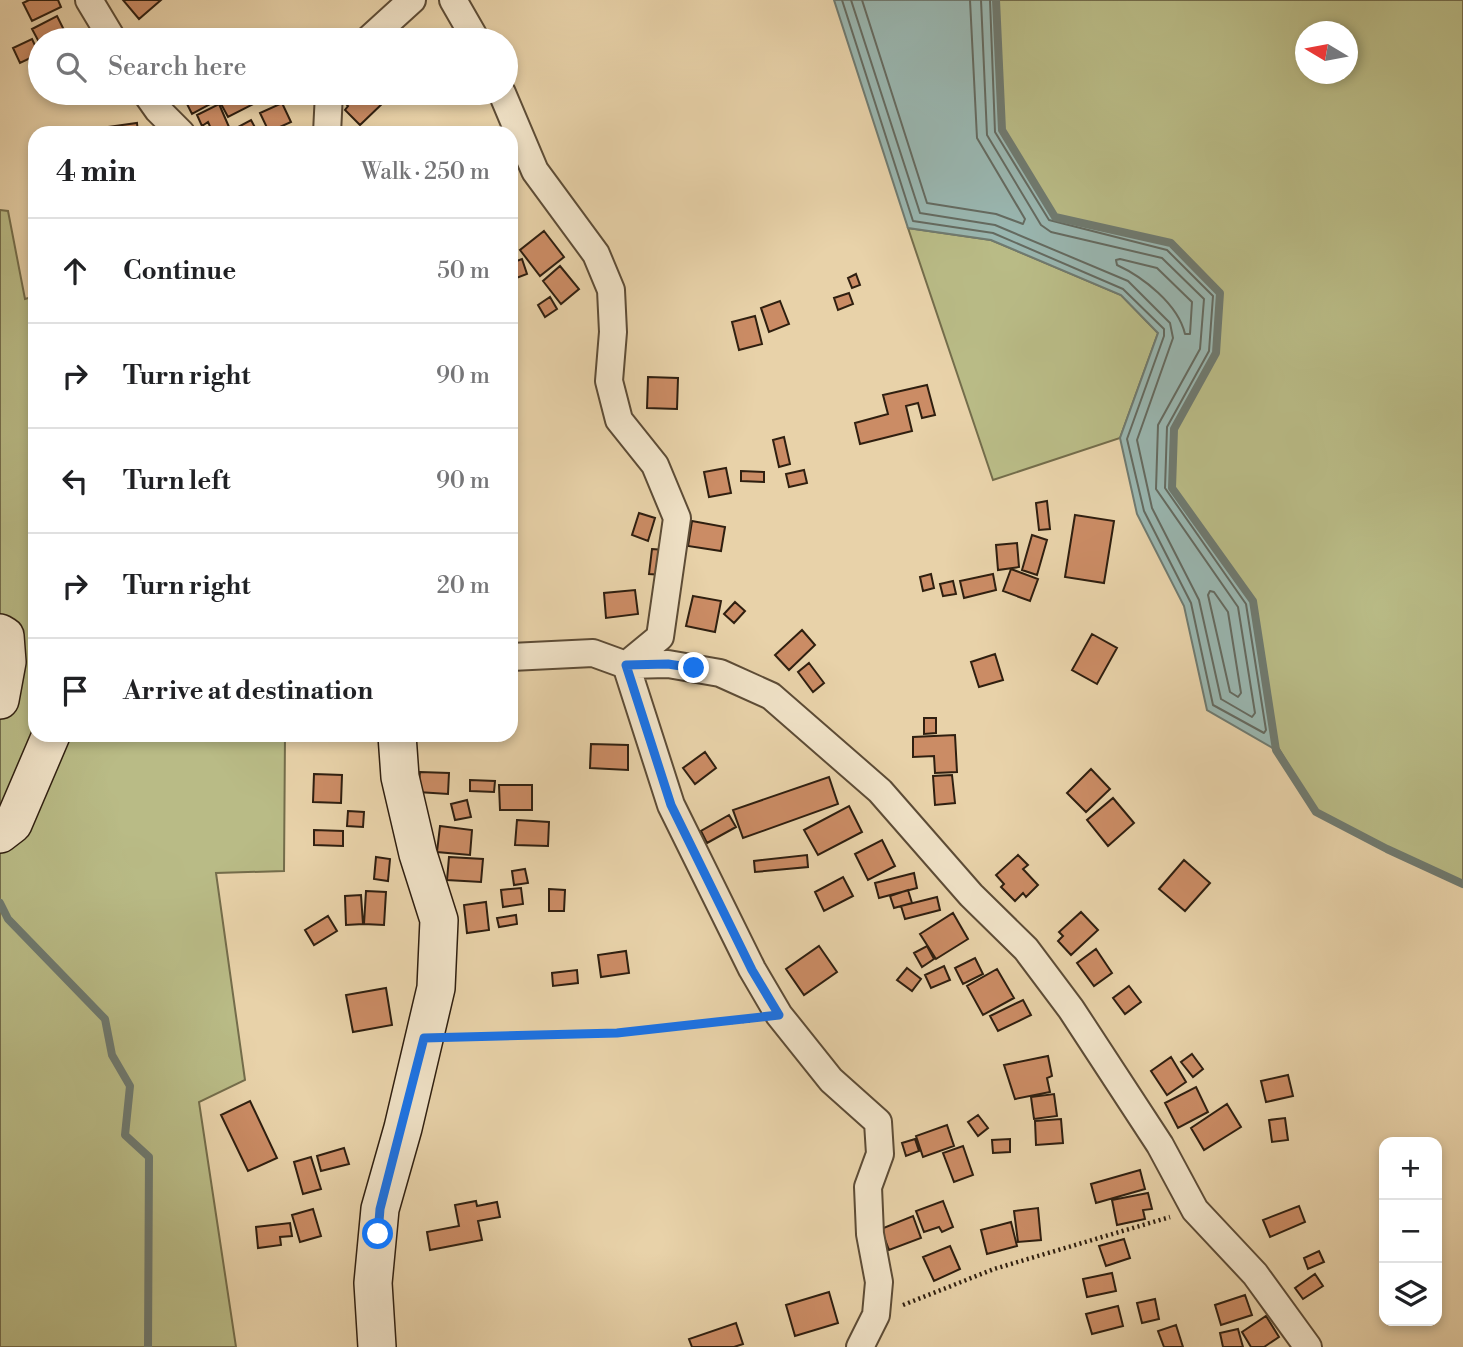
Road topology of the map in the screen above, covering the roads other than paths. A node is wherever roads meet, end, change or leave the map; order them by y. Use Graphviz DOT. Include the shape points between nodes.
graph roads {
  1 [pos="89,0"];
  2 [pos="412,0"];
  3 [pos="453,0"];
  4 [pos="106,28"];
  5 [pos="381,28"];
  6 [pos="469,28"];
  7 [pos="154,105"];
  8 [pos="328,105"];
  9 [pos="507,105"];
  10 [pos="174,126"];
  11 [pos="327,126"];
  12 [pos="516,126"];
  13 [pos="518,131"];
  14 [pos="0,634"];
  15 [pos="518,657"];
  16 [pos="626,665"];
  17 [pos="0,700"];
  18 [pos="48,742"];
  19 [pos="398,742"];
  20 [pos="0,834"];
  21 [pos="377,1347"];
  22 [pos="860,1347"];
  23 [pos="1308,1347"];
  1 -- 4 [label="street"];
  2 -- 5 [label="street"];
  3 -- 6 [label="street"];
  7 -- 10 [label="street"];
  8 -- 11 [label="street"];
  9 -- 12 [label="street"];
  13 -- 16 [label="street" via="535,172 596,254 611,290 609,381 620,420 655,465 677,518 660,637"];
  14 -- 17 [label="street" via="5,636 7,662"];
  15 -- 16 [label="street" via="593,653"];
  16 -- 22 [label="street" via="671,805 752,970 779,1015 831,1080 878,1122 880,1154 868,1187 879,1282 875,1317"];
  16 -- 23 [label="street" via="668,664 720,673 771,696 880,791 971,895 1026,949 1160,1145 1195,1210 1255,1275"];
  18 -- 20 [label="street" via="13,824"];
  19 -- 21 [label="street" via="400,777 439,920 436,988 380,1209 373,1283"];
}
